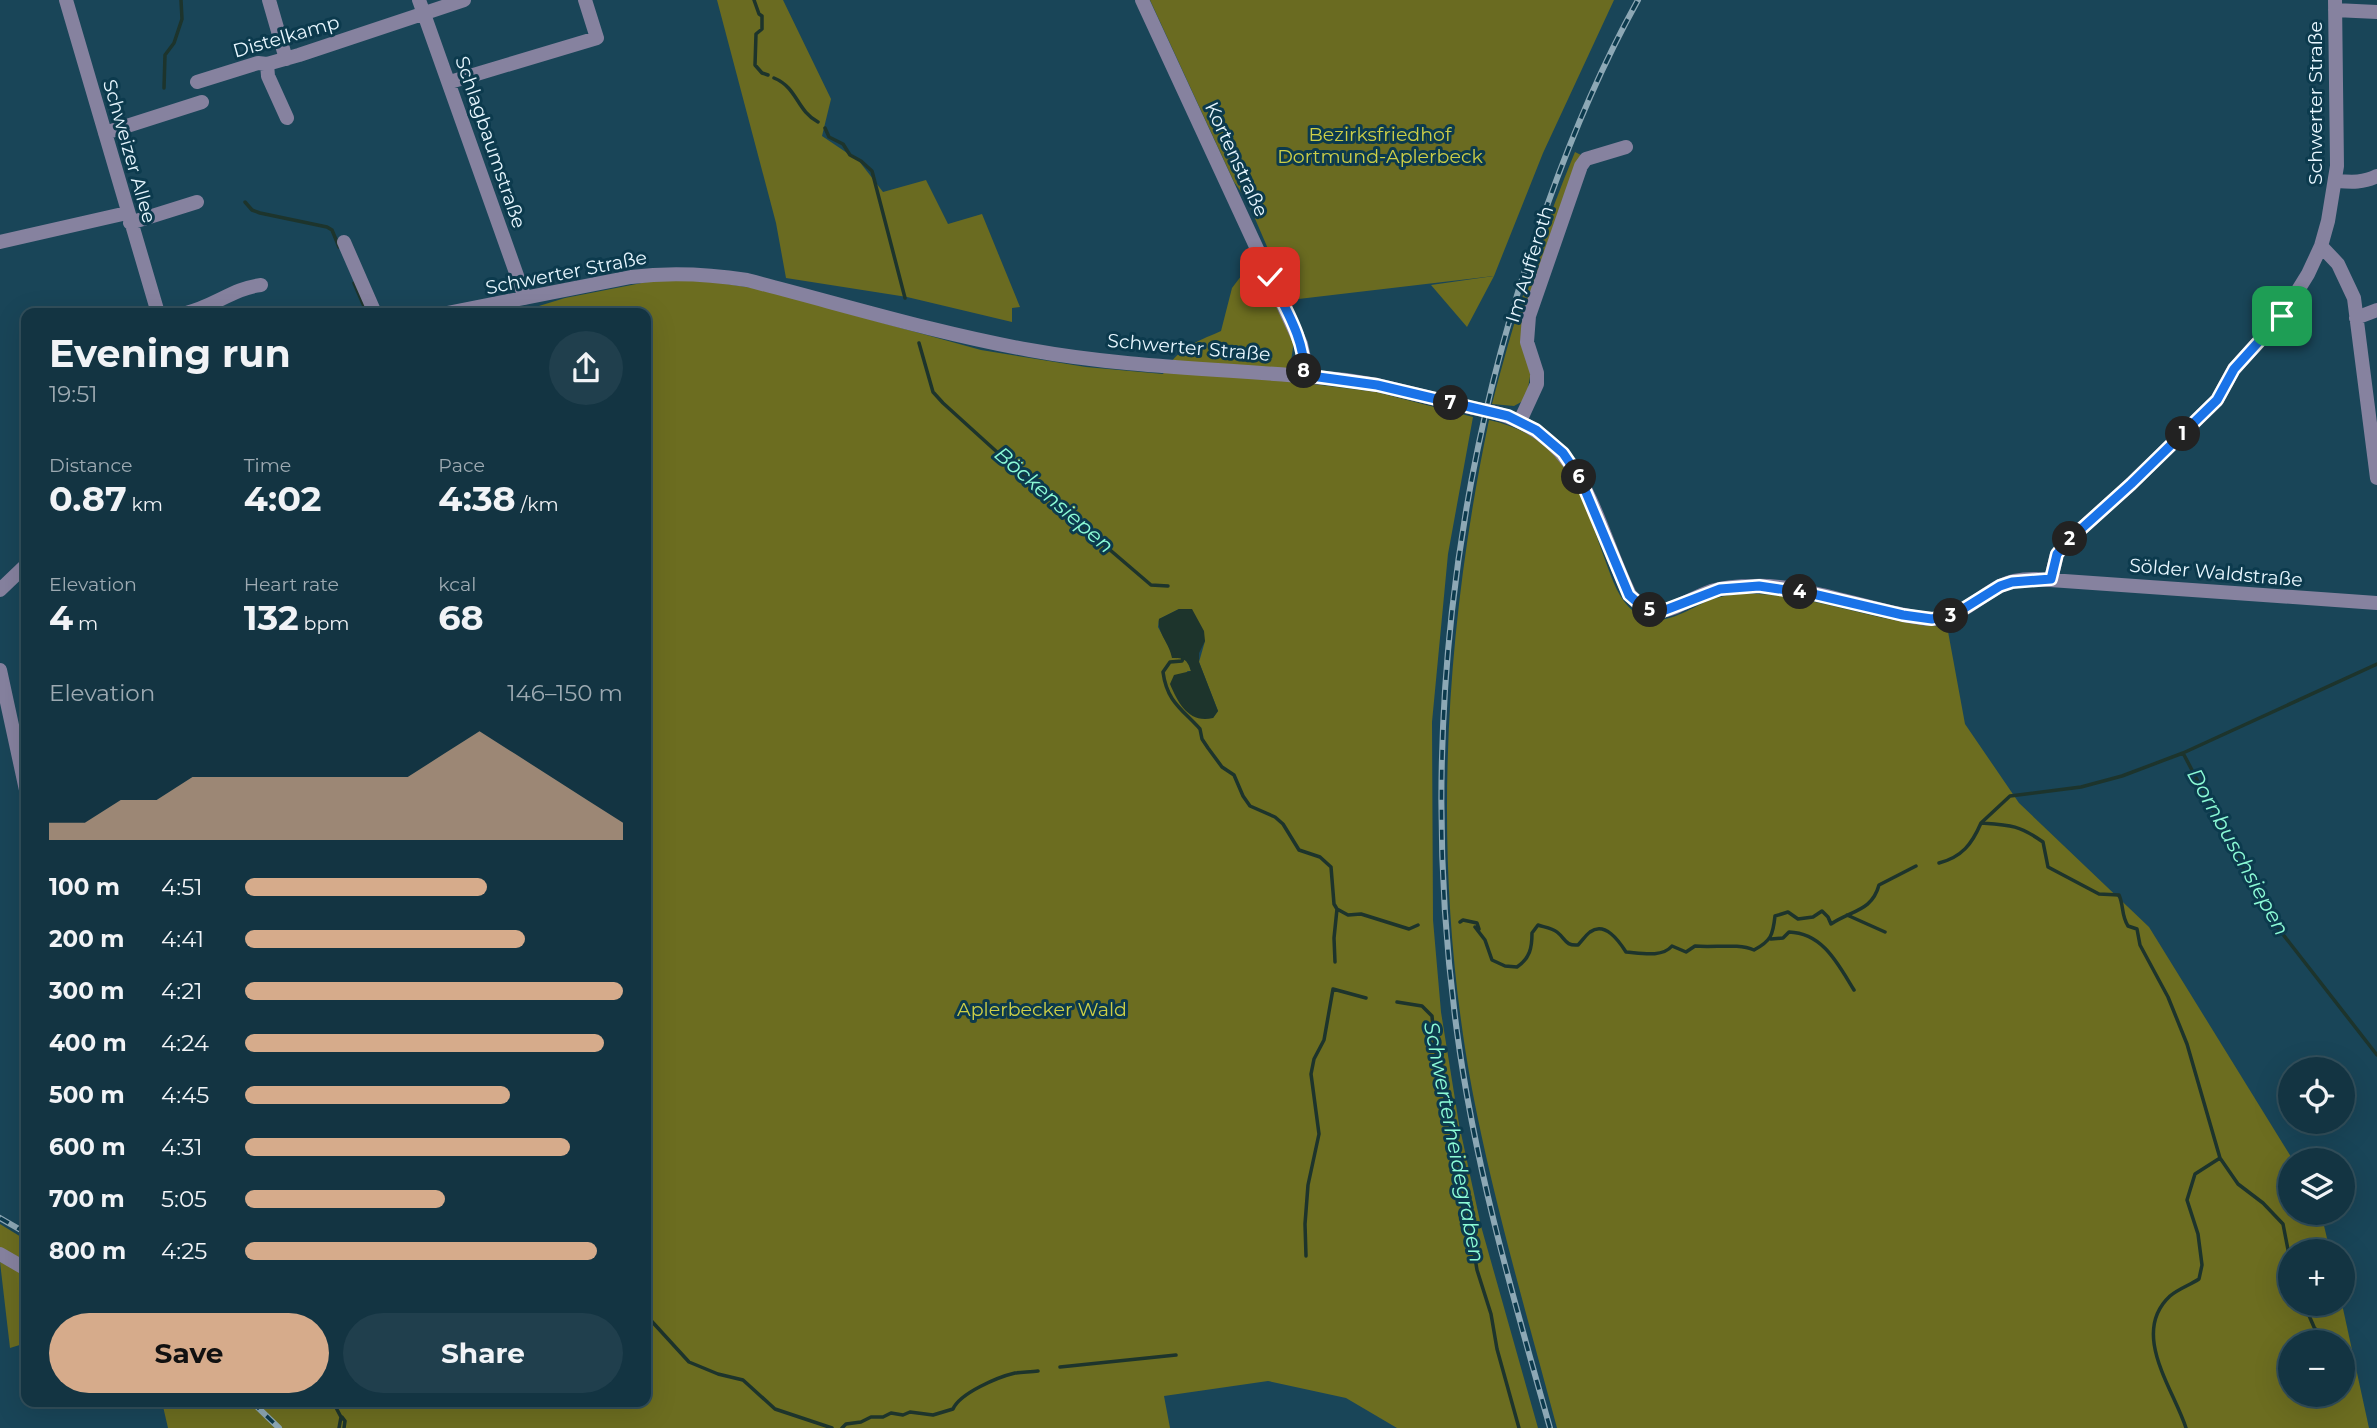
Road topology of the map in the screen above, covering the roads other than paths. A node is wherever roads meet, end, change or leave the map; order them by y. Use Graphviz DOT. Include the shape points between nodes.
graph roads {
  1 [pos="66,0"];
  2 [pos="269,0"];
  3 [pos="464,0"];
  4 [pos="584,0"];
  5 [pos="1142,0"];
  6 [pos="2335,5"];
  7 [pos="422,6"];
  8 [pos="2377,12"];
  9 [pos="286,59"];
  10 [pos="267,64"];
  11 [pos="197,82"];
  12 [pos="450,82"];
  13 [pos="202,102"];
  14 [pos="287,118"];
  15 [pos="105,132"];
  16 [pos="1626,147"];
  17 [pos="2377,176"];
  18 [pos="2336,181"];
  19 [pos="197,202"];
  20 [pos="129,218"];
  21 [pos="0,242"];
  22 [pos="344,242"];
  23 [pos="2321,246"];
  24 [pos="261,285"];
  25 [pos="525,298"];
  26 [pos="156,308"];
  27 [pos="205,308"];
  28 [pos="373,308"];
  29 [pos="473,308"];
  30 [pos="2377,310"];
  31 [pos="2356,318"];
  32 [pos="1304,375"];
  33 [pos="1520,421"];
  34 [pos="2375,445"];
  35 [pos="2377,478"];
  36 [pos="21,570"];
  37 [pos="2051,579"];
  38 [pos="0,590"];
  39 [pos="2377,603"];
  40 [pos="0,670"];
  41 [pos="21,767"];
  42 [pos="0,1254"];
  43 [pos="21,1266"];
  1 -- 15 [label="street, Schweizer Allee"];
  2 -- 9 [label="street"];
  3 -- 7 [label="street, Distelkamp"];
  4 -- 12 [label="street" via="597,38"];
  5 -- 32 [label="street, Kortenstraße" via="1301,344"];
  6 -- 8 [label="street"];
  6 -- 18 [label="street, Schwerter Straße"];
  7 -- 9 [label="street, Distelkamp"];
  7 -- 12 [label="street, Schlagbaumstraße"];
  9 -- 10 [label="street, Distelkamp"];
  10 -- 11 [label="street, Distelkamp"];
  10 -- 14 [label="street"];
  12 -- 25 [label="street, Schlagbaumstraße"];
  13 -- 15 [label="street"];
  15 -- 20 [label="street, Schweizer Allee"];
  16 -- 33 [label="street, Im Aufferoth" via="1586,159 1581,166 1529,316 1527,342 1537,384"];
  17 -- 18 [label="street"];
  18 -- 23 [label="street, Schwerter Straße"];
  19 -- 20 [label="street"];
  20 -- 21 [label="street"];
  20 -- 26 [label="street, Schweizer Allee"];
  22 -- 28 [label="street"];
  23 -- 31 [label="street" via="2343,272"];
  23 -- 37 [label="street, Schwerter Straße" via="2282,316 2234,369 2217,400 2070,539 2057,554"];
  24 -- 27 [label="street"];
  25 -- 29 [label="street, Schwerter Straße"];
  25 -- 32 [label="street, Schwerter Straße" via="662,273 713,275 1032,350 1161,366"];
  30 -- 31 [label="street"];
  31 -- 34 [label="street"];
  32 -- 33 [label="street, Schwerter Straße, bridge" via="1377,385"];
  33 -- 37 [label="street, Schwerter Straße" via="1548,438 1572,464 1629,595 1645,609 1666,611 1720,589 1759,586 1932,619 1955,614 2000,586"];
  34 -- 35 [label="street"];
  36 -- 38 [label="street"];
  37 -- 39 [label="street, Sölder Waldstraße"];
  40 -- 41 [label="street"];
  42 -- 43 [label="street"];
}
